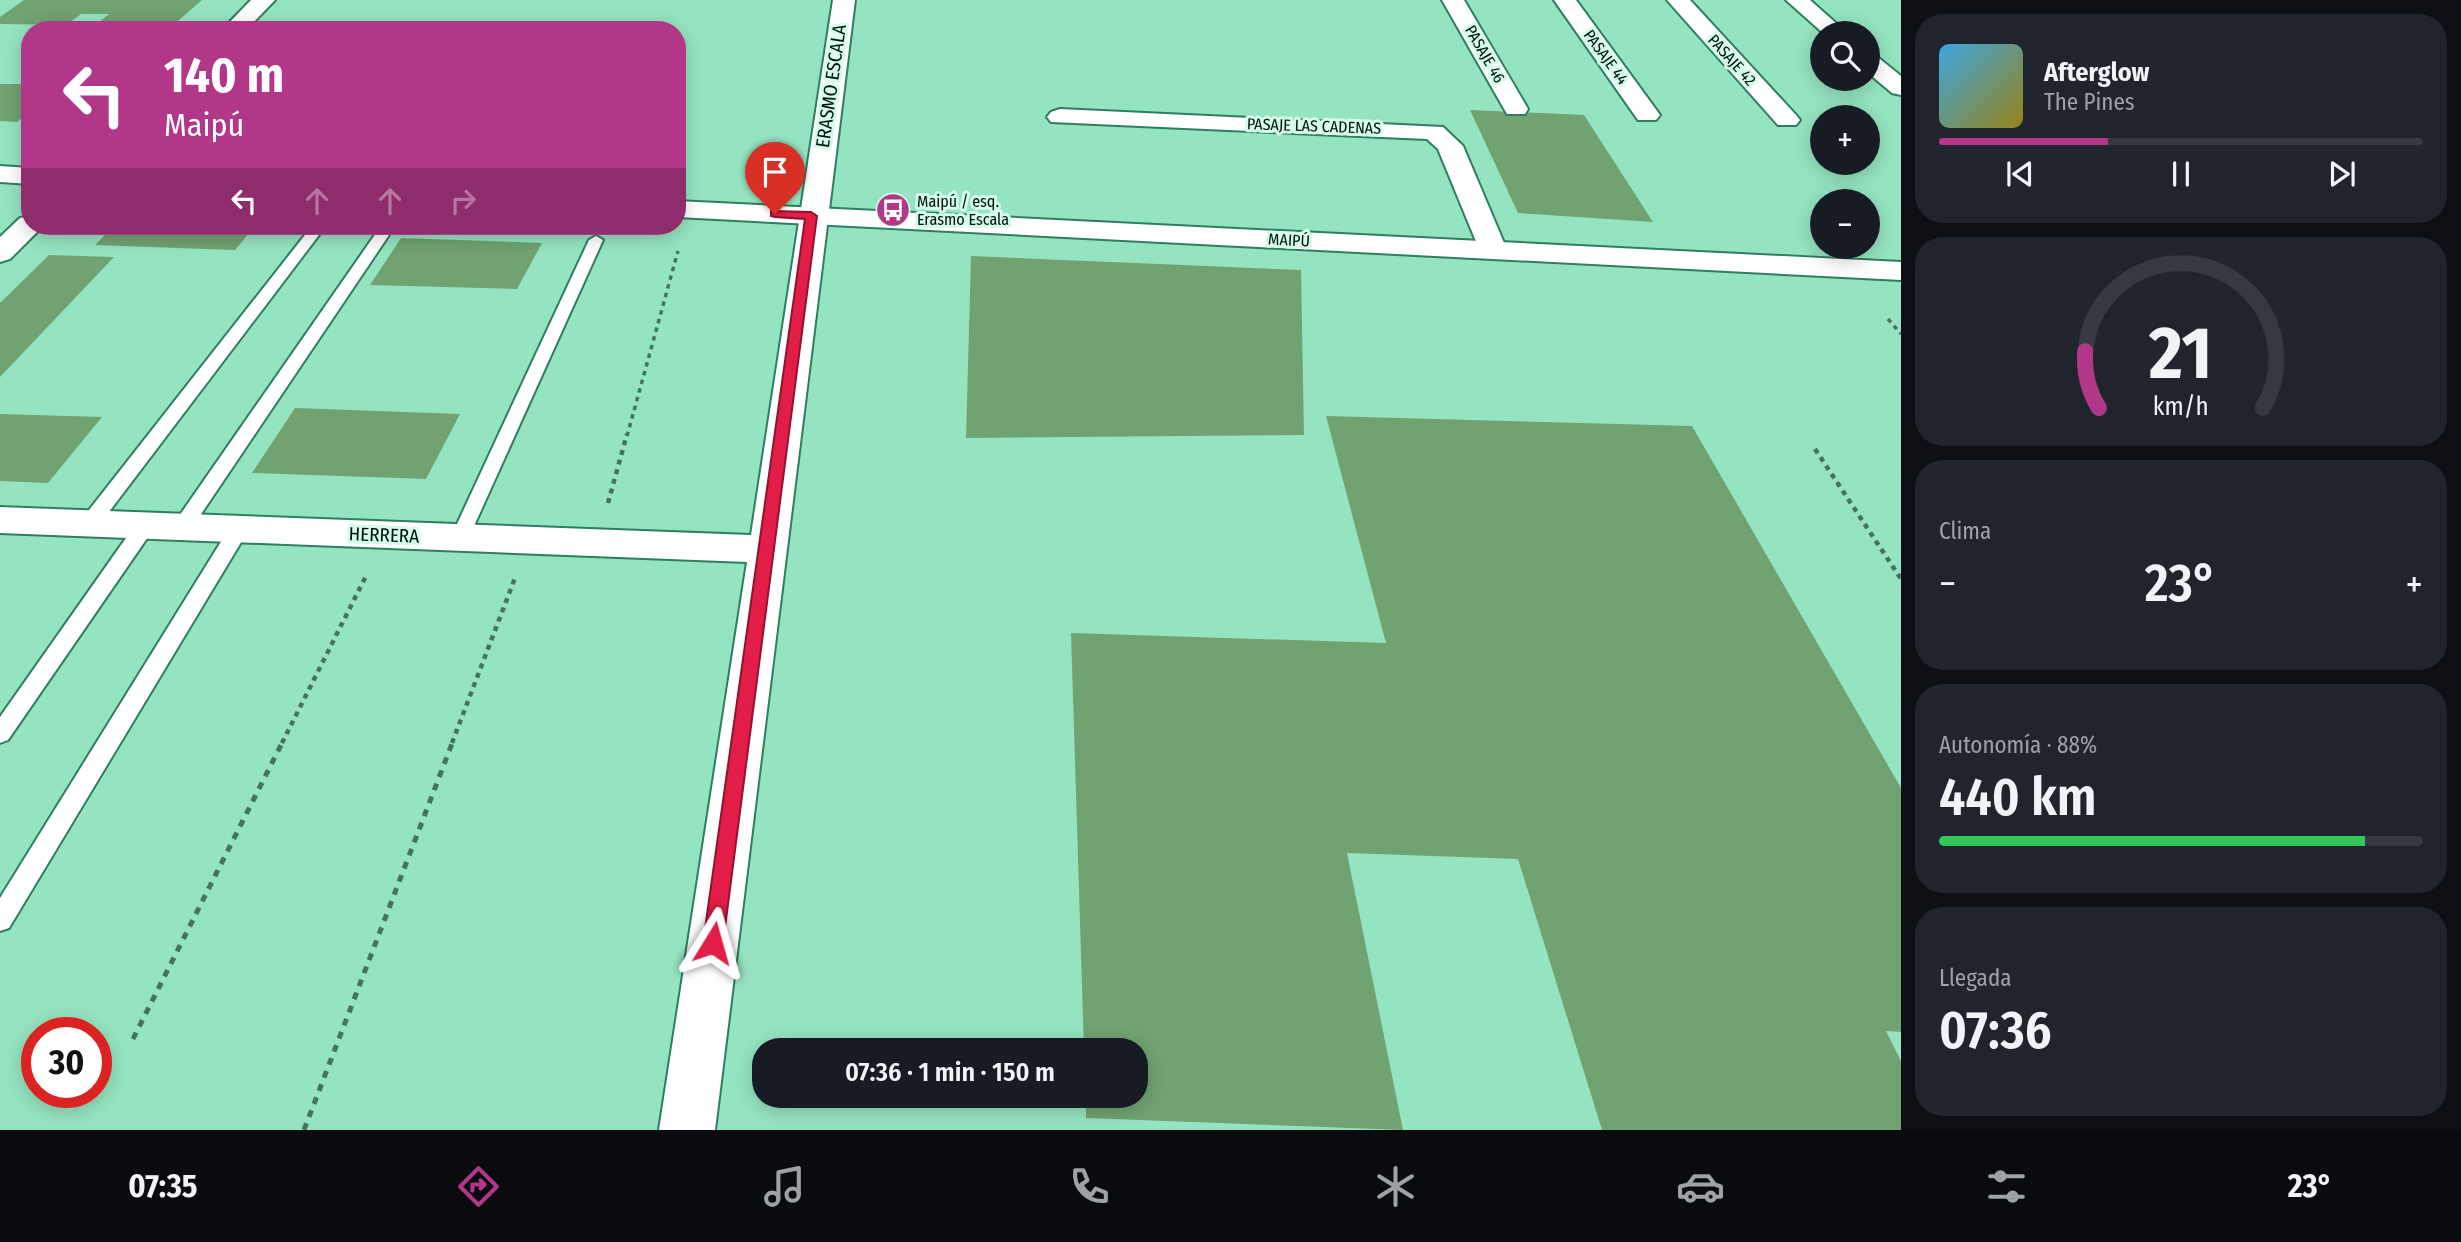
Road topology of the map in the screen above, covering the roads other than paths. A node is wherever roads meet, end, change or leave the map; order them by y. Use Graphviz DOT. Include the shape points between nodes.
graph roads {
  1 [pos="264,0"];
  2 [pos="844,0"];
  3 [pos="1453,0"];
  4 [pos="1565,0"];
  5 [pos="1678,0"];
  6 [pos="1797,0"];
  7 [pos="242,21"];
  8 [pos="1822,21"];
  9 [pos="1880,71"];
  10 [pos="1901,89"];
  11 [pos="1517,109"];
  12 [pos="1647,114"];
  13 [pos="1059,117"];
  14 [pos="1787,120"];
  15 [pos="0,174"];
  16 [pos="21,175"];
  17 [pos="686,209"];
  18 [pos="811,216"];
  19 [pos="21,233"];
  20 [pos="312,235"];
  21 [pos="382,235"];
  22 [pos="596,240"];
  23 [pos="1492,250"];
  24 [pos="0,253"];
  25 [pos="1901,271"];
  26 [pos="0,520"];
  27 [pos="89,524"];
  28 [pos="145,526"];
  29 [pos="182,527"];
  30 [pos="239,529"];
  31 [pos="460,537"];
  32 [pos="768,549"];
  33 [pos="0,734"];
  34 [pos="0,920"];
  35 [pos="687,1130"];
  1 -- 7 [label="street"];
  2 -- 18 [label="street, ERASMO ESCALA"];
  3 -- 11 [label="street, PASAJE 46"];
  4 -- 12 [label="street, PASAJE 44"];
  5 -- 14 [label="street, PASAJE 42"];
  6 -- 8 [label="street"];
  9 -- 10 [label="street"];
  13 -- 23 [label="street, PASAJE LAS CADENAS" via="1434,132 1450,146"];
  15 -- 16 [label="street"];
  17 -- 18 [label="street, MAIPÚ"];
  18 -- 23 [label="street, MAIPÚ"];
  18 -- 32 [label="street, ERASMO ESCALA"];
  19 -- 24 [label="street"];
  20 -- 27 [label="lane"];
  21 -- 29 [label="lane"];
  22 -- 31 [label="lane"];
  23 -- 25 [label="street, MAIPÚ"];
  26 -- 27 [label="street, HERRERA"];
  27 -- 28 [label="street, HERRERA"];
  28 -- 29 [label="street, HERRERA"];
  28 -- 33 [label="lane"];
  29 -- 30 [label="street, HERRERA"];
  30 -- 31 [label="street, HERRERA"];
  30 -- 34 [label="lane"];
  31 -- 32 [label="street, HERRERA"];
  32 -- 35 [label="street, ERASMO ESCALA"];
}
